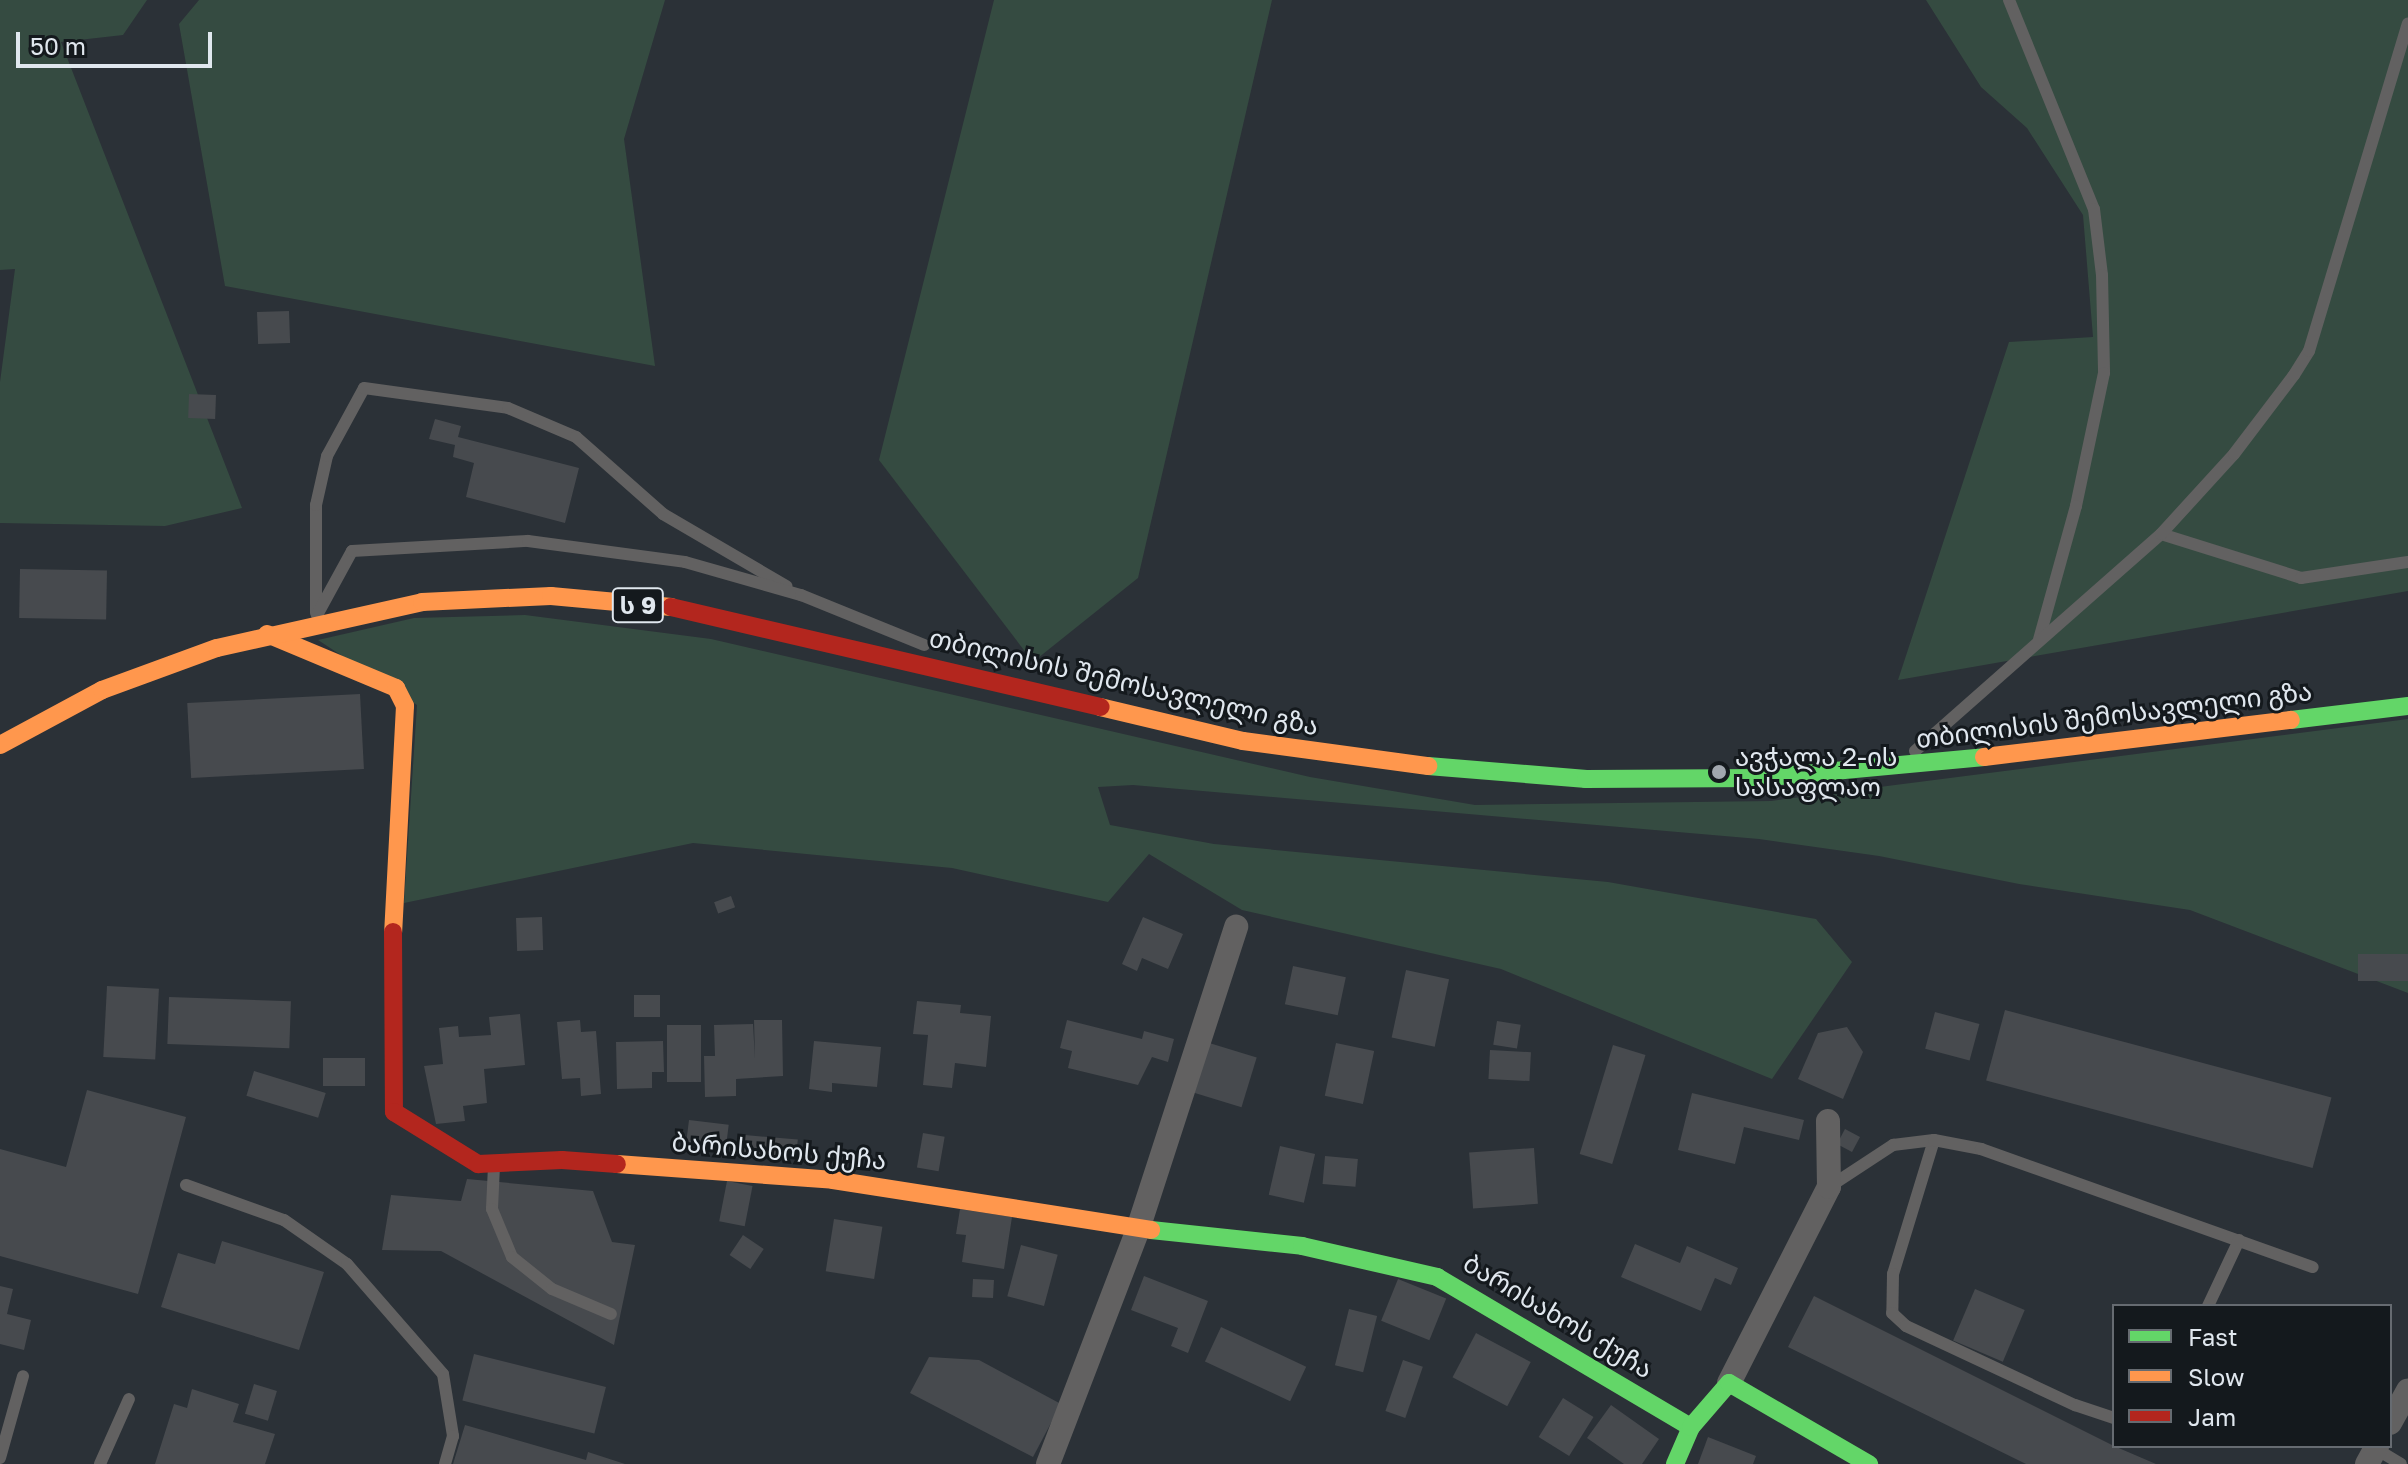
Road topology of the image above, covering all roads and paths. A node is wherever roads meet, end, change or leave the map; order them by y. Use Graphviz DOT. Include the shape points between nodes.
graph roads {
  1 [pos="2009,0"];
  2 [pos="2408,24"];
  3 [pos="2161,534"];
  4 [pos="2408,562"];
  5 [pos="801,595"];
  6 [pos="316,620"];
  7 [pos="267,634"];
  8 [pos="2039,639"];
  9 [pos="940,651"];
  10 [pos="955,656"];
  11 [pos="1088,706"];
  12 [pos="2408,706"];
  13 [pos="0,745"];
  14 [pos="1898,767"];
  15 [pos="1236,927"];
  16 [pos="1828,1121"];
  17 [pos="1934,1140"];
  18 [pos="494,1163"];
  19 [pos="186,1185"];
  20 [pos="1829,1187"];
  21 [pos="1138,1229"];
  22 [pos="2239,1240"];
  23 [pos="2313,1267"];
  24 [pos="2209,1304"];
  25 [pos="611,1314"];
  26 [pos="23,1376"];
  27 [pos="1729,1383"];
  28 [pos="2408,1391"];
  29 [pos="129,1399"];
  30 [pos="2112,1417"];
  31 [pos="2392,1419"];
  32 [pos="1691,1427"];
  33 [pos="2373,1453"];
  34 [pos="0,1458"];
  35 [pos="100,1464"];
  36 [pos="445,1464"];
  37 [pos="1048,1464"];
  38 [pos="1675,1464"];
  39 [pos="1869,1464"];
  40 [pos="2401,1464"];
  1 -- 8 [label="lane" via="2094,209 2102,275 2104,373 2076,506"];
  2 -- 3 [label="lane" via="2309,351 2234,454"];
  3 -- 4 [label="lane" via="2301,578"];
  3 -- 8 [label="lane"];
  5 -- 6 [label="lane" via="685,562 528,541 352,551"];
  5 -- 6 [label="lane" via="663,514 576,437 508,408 364,388 327,456 316,505"];
  5 -- 9 [label="lane"];
  6 -- 7 [label="main road, თბილისის შემოსავლელი გზა / ს 9"];
  6 -- 11 [label="main road, თბილისის შემოსავლელი გზა / ს 9" via="422,602 537,597 687,609"];
  7 -- 13 [label="main road, თბილისის შემოსავლელი გზა / ს 9" via="102,690"];
  7 -- 18 [label="main road, ბარისახოს ქუჩა" via="396,688 405,706 393,890 394,1112 478,1164"];
  8 -- 14 [label="lane"];
  10 -- 11 [label="lane"];
  11 -- 14 [label="main road, თბილისის შემოსავლელი გზა / ს 9" via="1243,741 1484,774 1759,778"];
  12 -- 14 [label="main road, თბილისის შემოსავლელი გზა / ს 9"];
  15 -- 21 [label="street"];
  16 -- 20 [label="street"];
  17 -- 20 [label="lane" via="1893,1145"];
  17 -- 22 [label="lane" via="1981,1149"];
  17 -- 30 [label="lane" via="1893,1274 1892,1313 1906,1326"];
  18 -- 21 [label="main road, ბარისახოს ქუჩა" via="562,1160 833,1180"];
  18 -- 25 [label="lane" via="492,1209 512,1257 552,1289"];
  19 -- 36 [label="lane" via="284,1220 347,1264 443,1374 453,1426"];
  20 -- 27 [label="street"];
  21 -- 32 [label="main road, ბარისახოს ქუჩა" via="1302,1246 1437,1277"];
  21 -- 37 [label="street"];
  22 -- 23 [label="lane"];
  22 -- 24 [label="lane"];
  26 -- 34 [label="lane"];
  27 -- 32 [label="main road"];
  27 -- 39 [label="main road"];
  28 -- 31 [label="street"];
  29 -- 35 [label="lane"];
  32 -- 38 [label="main road"];
  33 -- 40 [label="lane"];
}
